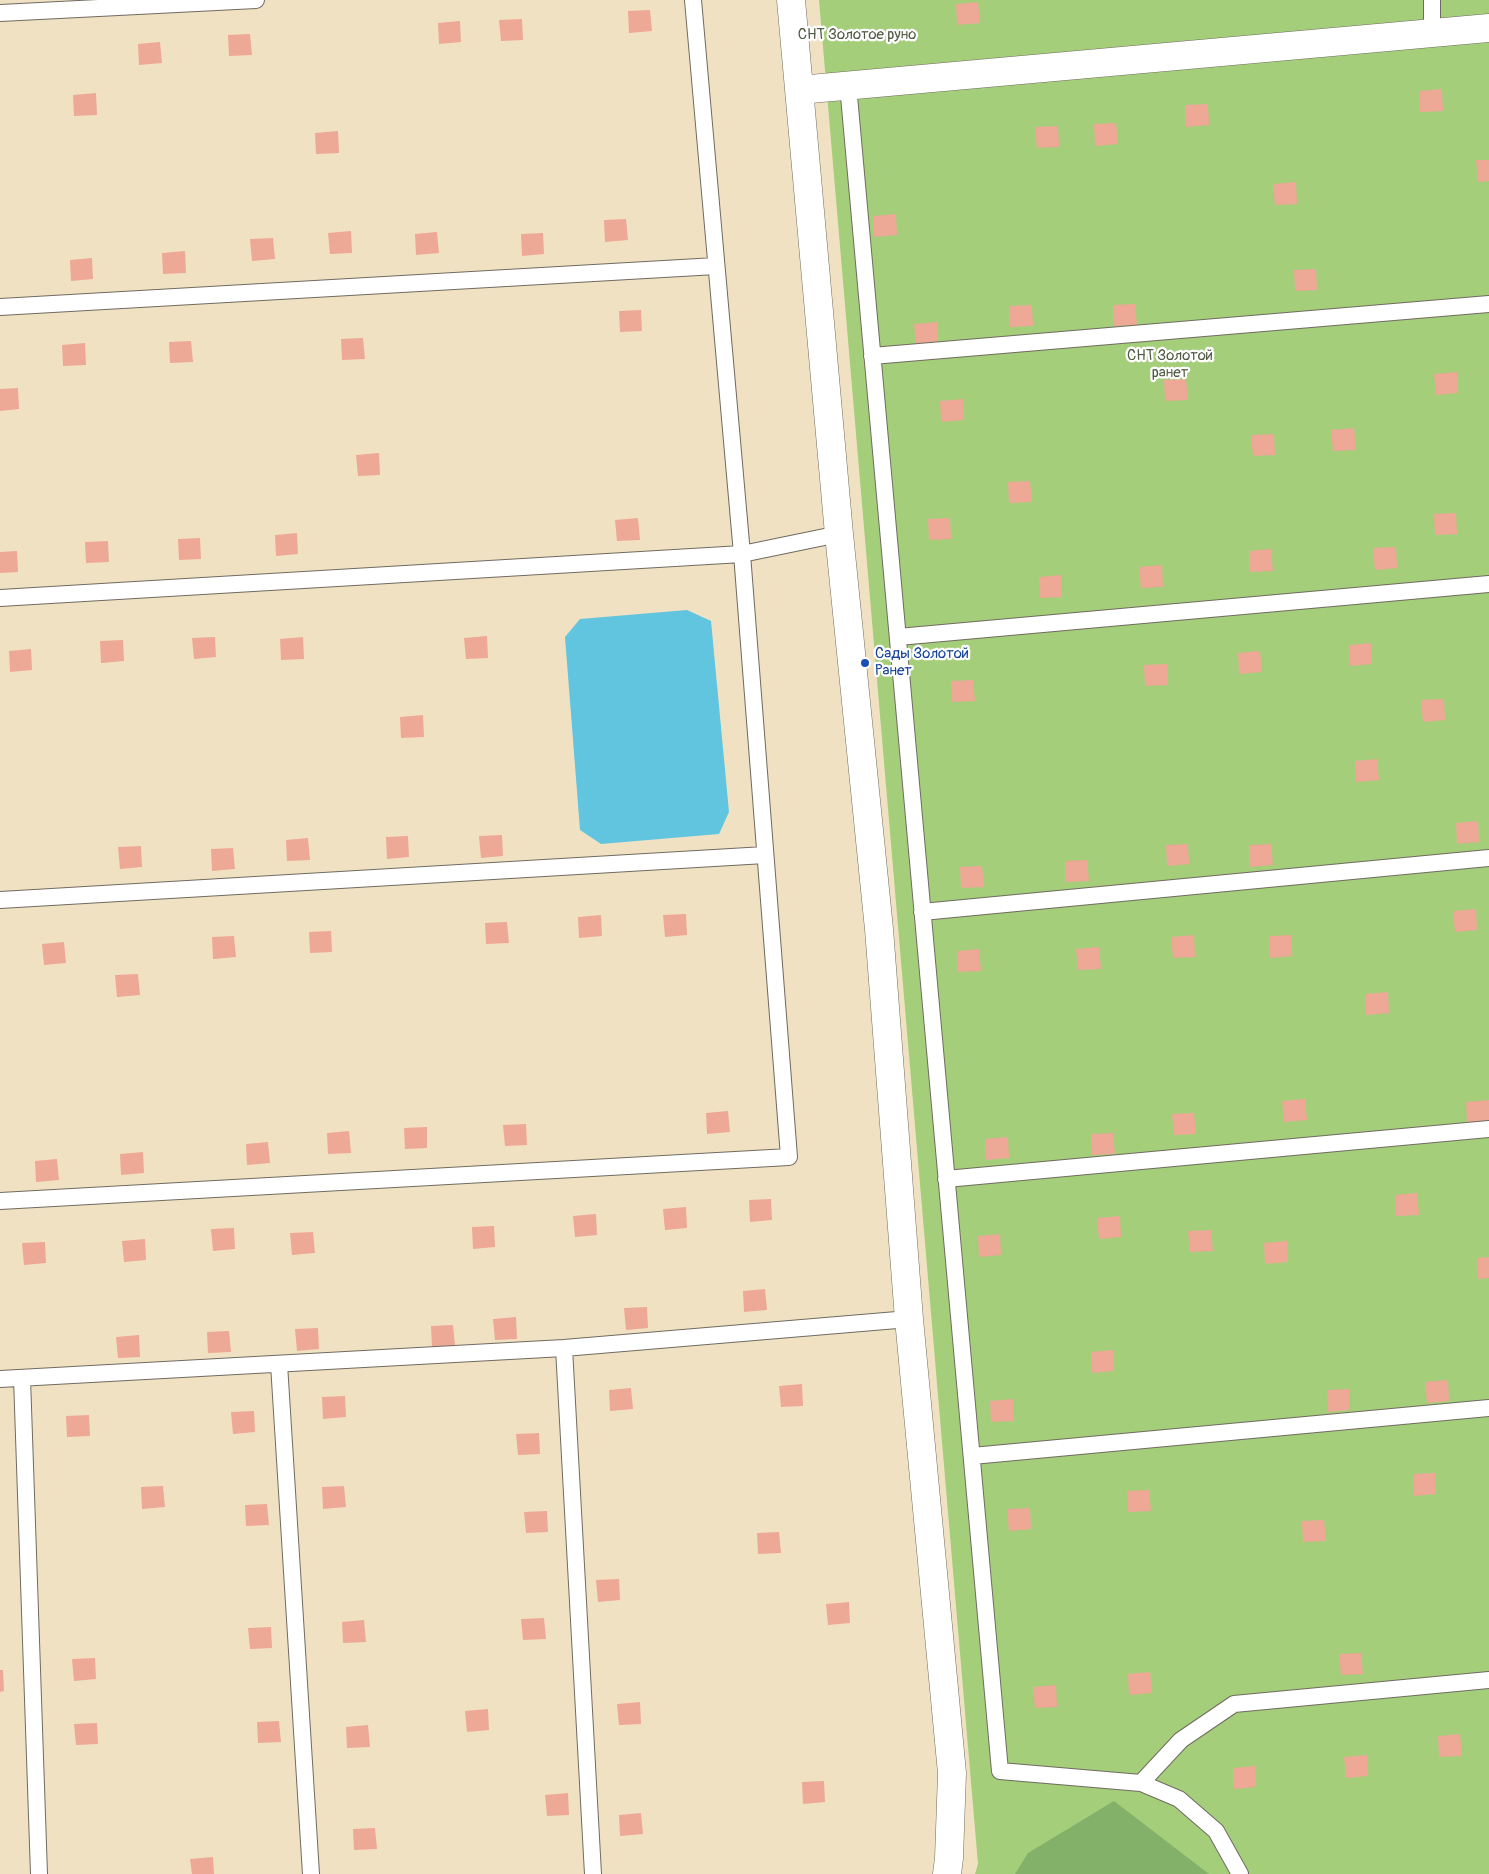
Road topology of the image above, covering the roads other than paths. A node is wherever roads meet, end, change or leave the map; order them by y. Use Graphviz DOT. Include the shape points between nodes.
graph roads {
  1 [pos="256,0"];
  2 [pos="693,0"];
  3 [pos="791,0"];
  4 [pos="1432,0"];
  5 [pos="0,13"];
  6 [pos="1489,28"];
  7 [pos="1432,33"];
  8 [pos="848,86"];
  9 [pos="799,90"];
  10 [pos="716,266"];
  11 [pos="1489,304"];
  12 [pos="0,307"];
  13 [pos="872,356"];
  14 [pos="839,534"];
  15 [pos="742,554"];
  16 [pos="1489,584"];
  17 [pos="0,598"];
  18 [pos="898,637"];
  19 [pos="765,855"];
  20 [pos="1489,858"];
  21 [pos="0,900"];
  22 [pos="922,912"];
  23 [pos="1489,1129"];
  24 [pos="946,1179"];
  25 [pos="0,1201"];
  26 [pos="909,1319"];
  27 [pos="564,1348"];
  28 [pos="279,1364"];
  29 [pos="22,1378"];
  30 [pos="0,1379"];
  31 [pos="1489,1408"];
  32 [pos="972,1456"];
  33 [pos="1489,1680"];
  34 [pos="1141,1783"];
  35 [pos="39,1874"];
  36 [pos="310,1874"];
  37 [pos="593,1874"];
  38 [pos="947,1874"];
  39 [pos="1240,1874"];
  1 -- 5 [label="lane"];
  2 -- 10 [label="lane"];
  3 -- 9 [label="street"];
  4 -- 7 [label="lane"];
  6 -- 7 [label="street"];
  7 -- 8 [label="street"];
  8 -- 9 [label="street"];
  8 -- 13 [label="lane"];
  9 -- 14 [label="street"];
  10 -- 12 [label="lane"];
  10 -- 15 [label="lane"];
  11 -- 13 [label="lane"];
  13 -- 18 [label="lane"];
  14 -- 15 [label="lane"];
  14 -- 26 [label="street" via="879,929"];
  15 -- 17 [label="lane"];
  15 -- 19 [label="lane"];
  16 -- 18 [label="lane"];
  18 -- 22 [label="lane"];
  19 -- 21 [label="lane"];
  19 -- 25 [label="lane" via="790,1157"];
  20 -- 22 [label="lane"];
  22 -- 24 [label="lane"];
  23 -- 24 [label="lane"];
  24 -- 32 [label="lane"];
  26 -- 27 [label="lane"];
  26 -- 38 [label="street" via="952,1773"];
  27 -- 28 [label="lane"];
  27 -- 37 [label="lane"];
  28 -- 29 [label="lane"];
  28 -- 36 [label="lane"];
  29 -- 30 [label="lane"];
  29 -- 35 [label="lane"];
  31 -- 32 [label="lane"];
  32 -- 34 [label="lane" via="1000,1771"];
  33 -- 34 [label="lane" via="1234,1704 1181,1740"];
  34 -- 39 [label="lane" via="1179,1799 1216,1831"];
}
